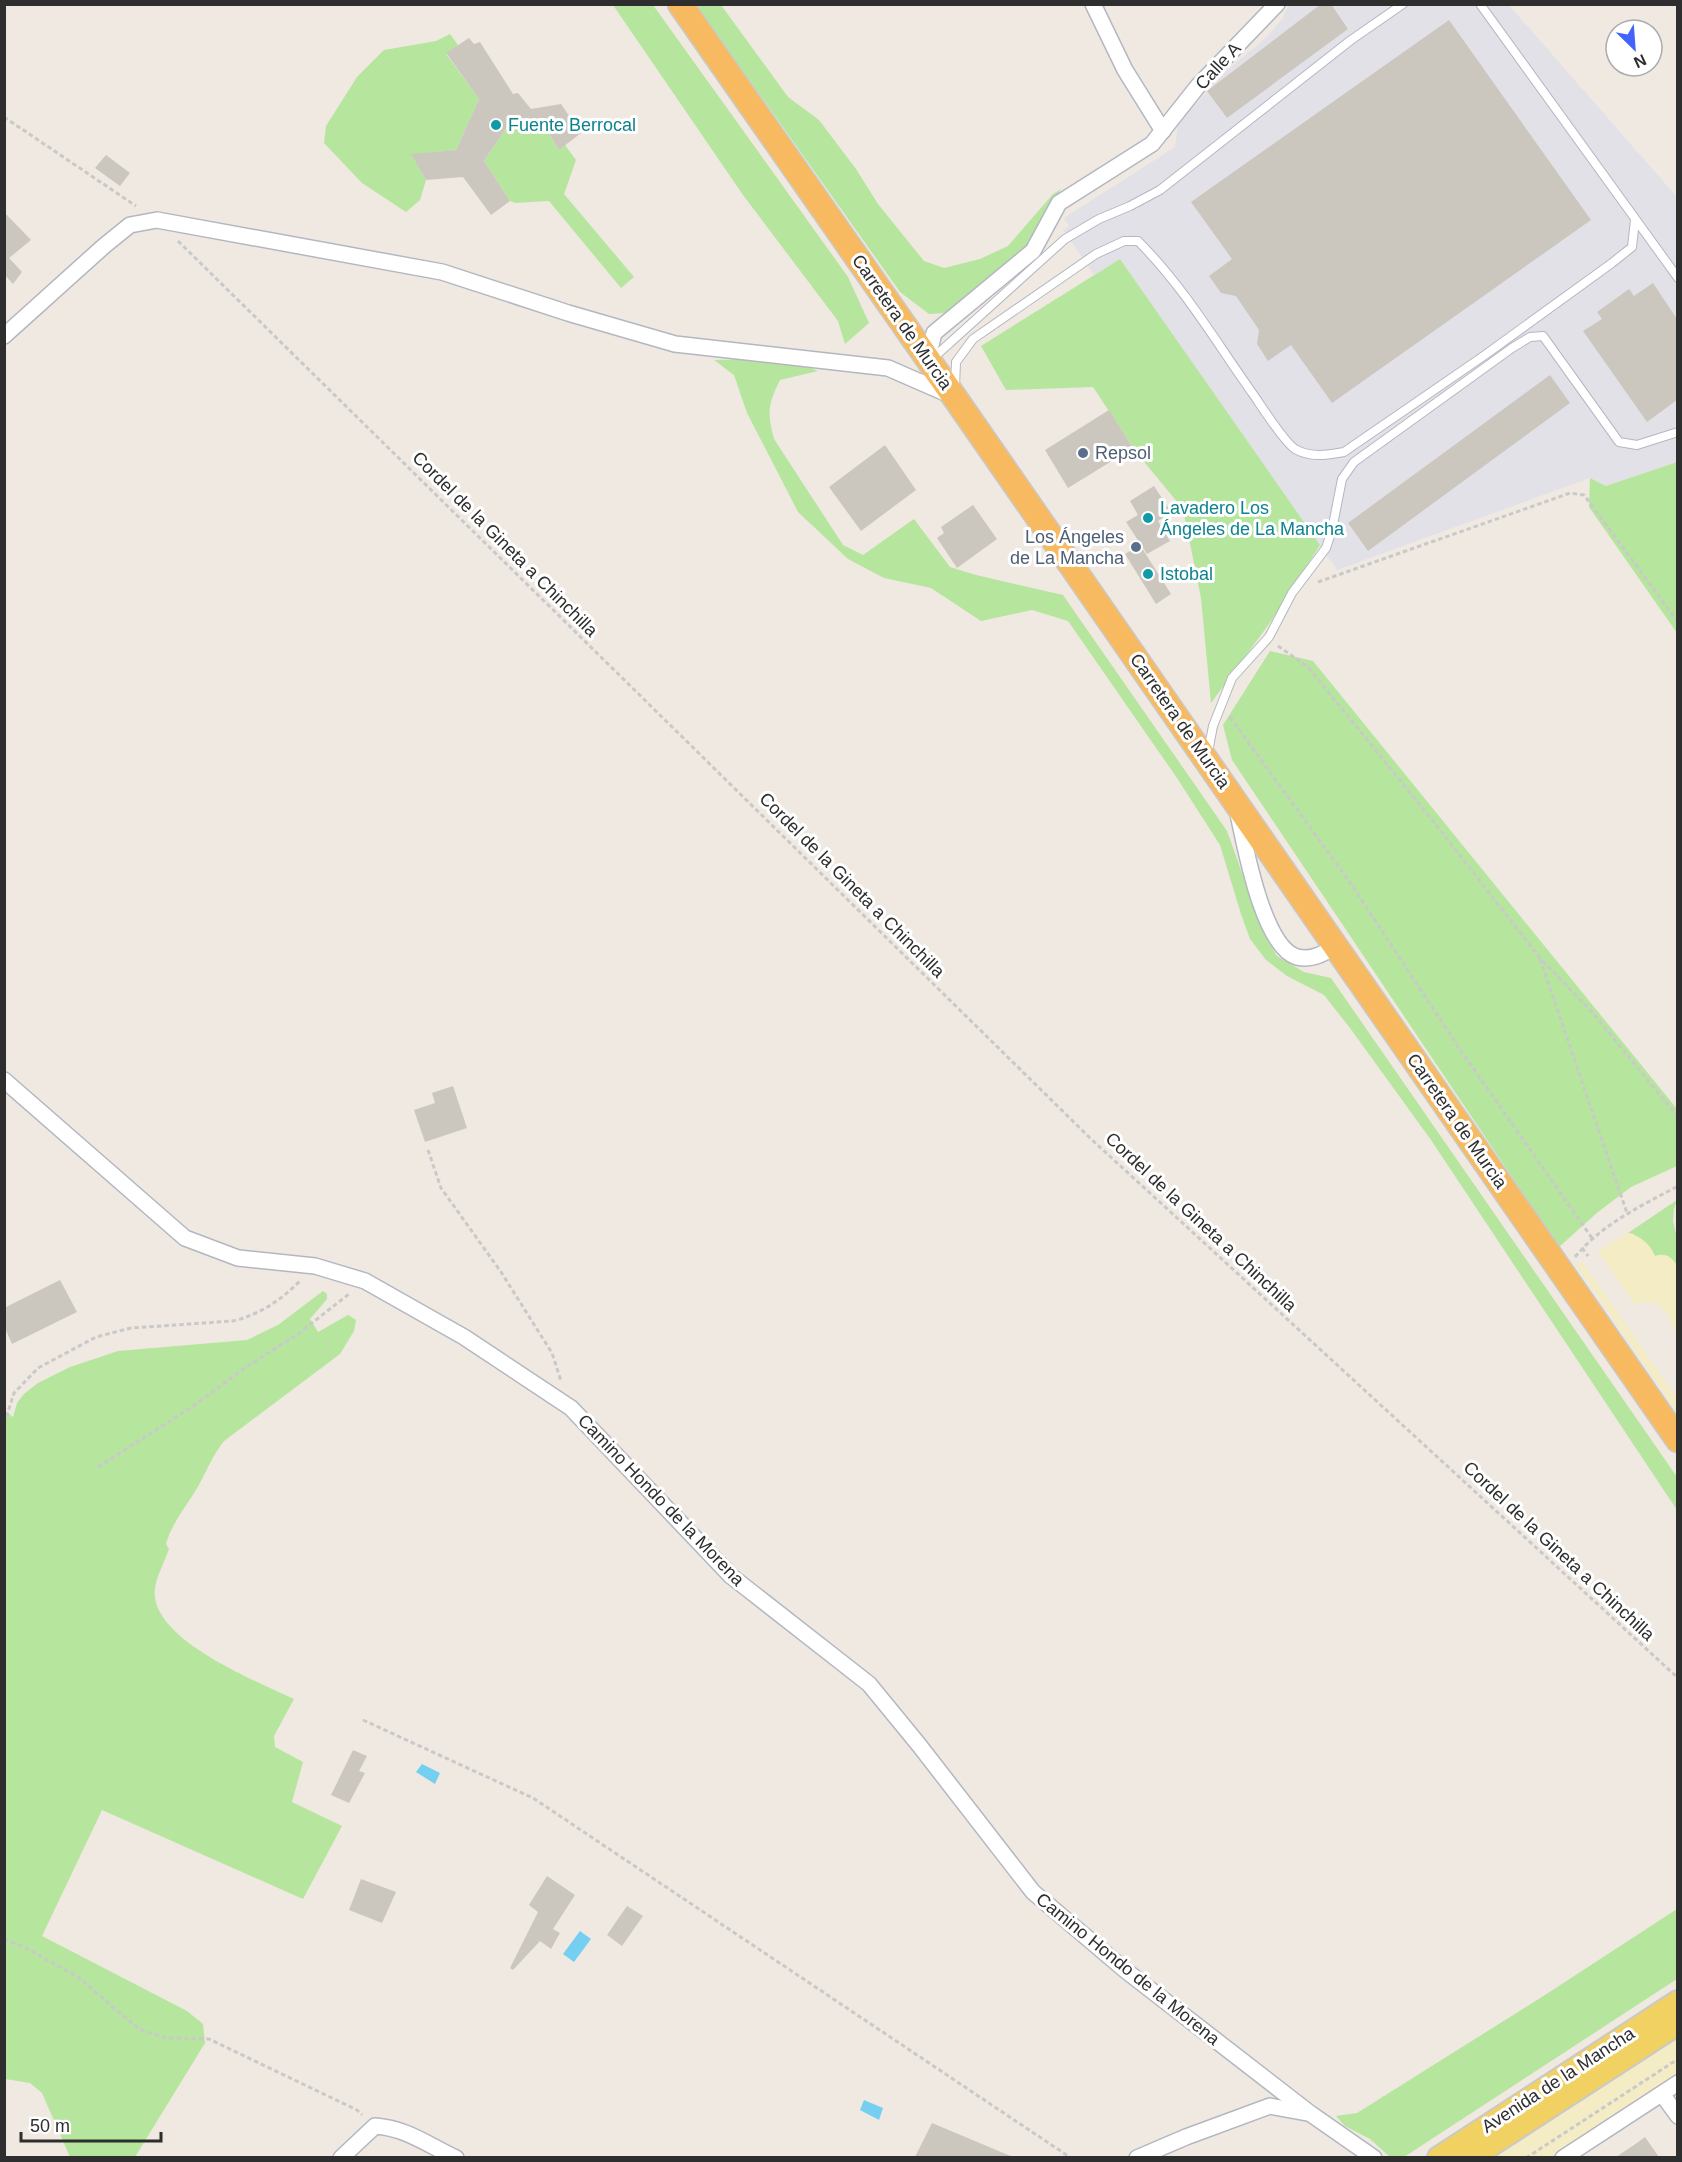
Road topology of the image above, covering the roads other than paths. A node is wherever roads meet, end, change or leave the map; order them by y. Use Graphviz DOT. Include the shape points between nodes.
graph roads {
  1 [pos="680,4"];
  2 [pos="1093,4"];
  3 [pos="1277,4"];
  4 [pos="1403,4"];
  5 [pos="1480,4"];
  6 [pos="1163,131"];
  7 [pos="1635,220"];
  8 [pos="1677,278"];
  9 [pos="4,336"];
  10 [pos="929,360"];
  11 [pos="955,398"];
  12 [pos="1677,432"];
  13 [pos="1206,760"];
  14 [pos="1234,800"];
  15 [pos="1336,946"];
  16 [pos="4,1080"];
  17 [pos="1677,1440"];
  18 [pos="1677,2002"];
  19 [pos="1677,2023"];
  20 [pos="1677,2083"];
  21 [pos="1662,2094"];
  22 [pos="1311,2114"];
  23 [pos="1677,2116"];
  24 [pos="341,2157"];
  25 [pos="456,2157"];
  26 [pos="1137,2157"];
  27 [pos="1374,2157"];
  28 [pos="1439,2157"];
  29 [pos="1470,2157"];
  30 [pos="1563,2157"];
  1 -- 10 [label="highway, Carretera de Murcia"];
  2 -- 6 [label="street" via="1125,70"];
  3 -- 6 [label="street, Calle A" via="1198,86"];
  4 -- 10 [label="lane" via="1351,40 1160,190 1065,239"];
  5 -- 7 [label="lane"];
  6 -- 10 [label="street, Calle A" via="1152,144 1059,203 1033,251 934,333"];
  7 -- 8 [label="lane"];
  7 -- 11 [label="lane" via="1632,247 1612,263 1344,452 1319,456 1295,449 1191,303 1138,241 1124,241 1096,254 973,339 956,362"];
  9 -- 11 [label="street" via="130,225 157,220 442,272 675,344 888,368"];
  10 -- 11 [label="highway, Carretera de Murcia"];
  11 -- 13 [label="highway, Carretera de Murcia"];
  12 -- 13 [label="lane" via="1637,445 1619,442 1543,336 1530,337 1354,462 1342,479 1326,548 1292,593 1269,637 1232,678 1213,726"];
  13 -- 14 [label="highway, Carretera de Murcia"];
  14 -- 15 [label="highway, Carretera de Murcia"];
  14 -- 15 [label="street" via="1266,920 1282,946 1296,957 1317,958"];
  15 -- 17 [label="highway, Carretera de Murcia"];
  16 -- 22 [label="street, Camino Hondo de la Morena" via="185,1238 238,1258 315,1266 365,1281 464,1337 571,1408 731,1576 869,1684 1033,1892 1125,1970"];
  18 -- 28 [label="main road, Avenida de la Mancha"];
  19 -- 29 [label="main road, Avenida de la Mancha"];
  20 -- 21 [label="street"];
  21 -- 23 [label="street"];
  21 -- 30 [label="street"];
  22 -- 26 [label="street" via="1270,2106"];
  22 -- 27 [label="street, Camino Hondo de la Morena"];
  24 -- 25 [label="street" via="375,2126 414,2135"];
}
